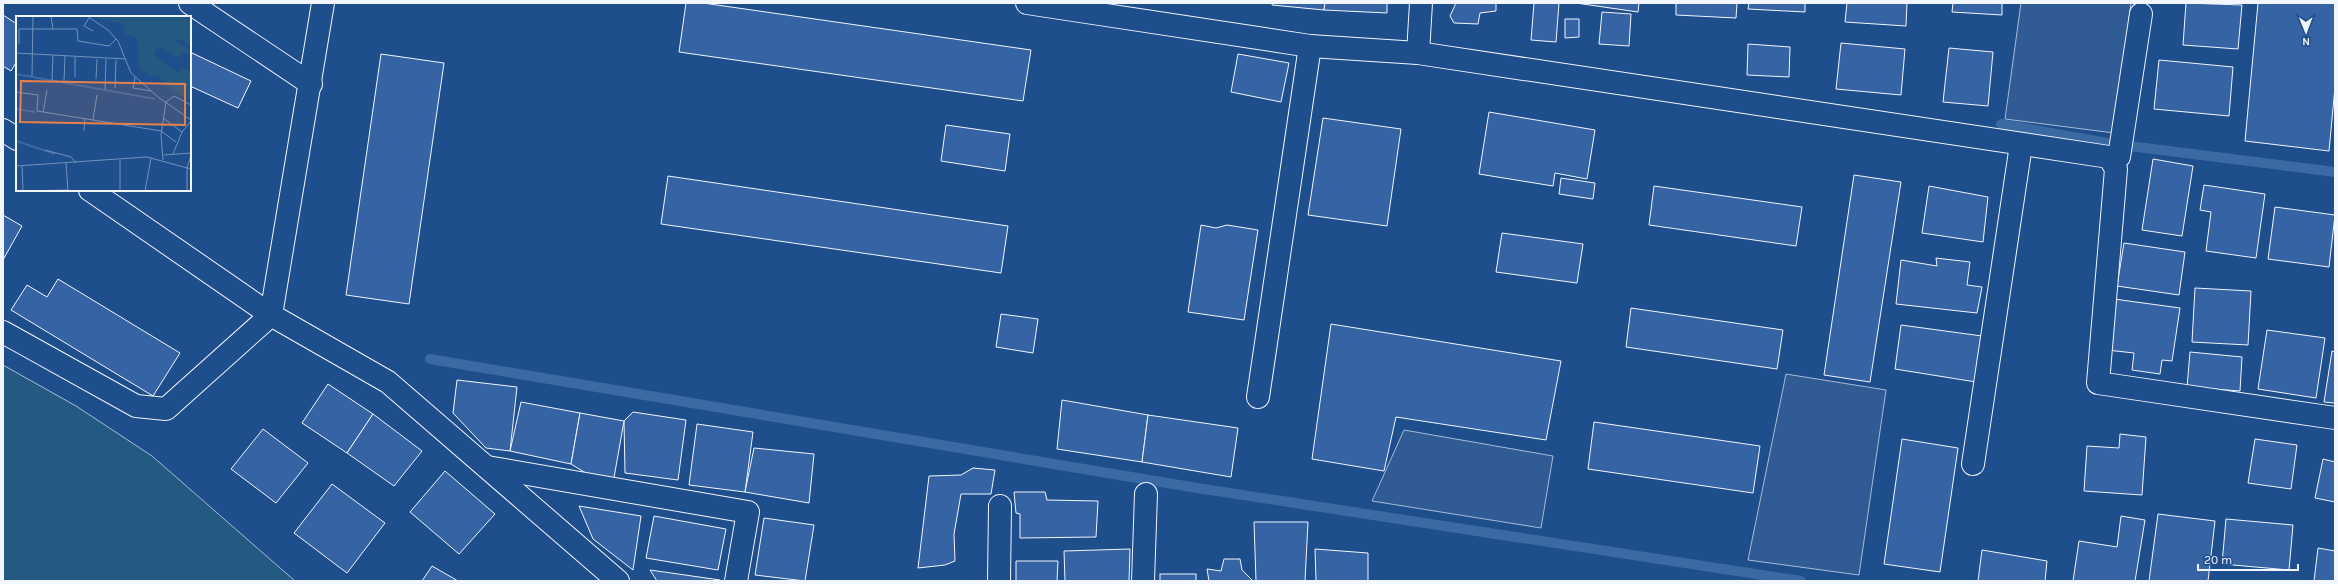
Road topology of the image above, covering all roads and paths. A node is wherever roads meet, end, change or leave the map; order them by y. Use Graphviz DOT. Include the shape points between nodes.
graph roads {
  1 [pos="190,3"];
  2 [pos="323,3"];
  3 [pos="1026,3"];
  4 [pos="1421,3"];
  5 [pos="2142,14"];
  6 [pos="1310,46"];
  7 [pos="1418,53"];
  8 [pos="311,84"];
  9 [pos="3,130"];
  10 [pos="16,138"];
  11 [pos="2021,145"];
  12 [pos="2110,157"];
  13 [pos="91,191"];
  14 [pos="271,315"];
  15 [pos="3,332"];
  16 [pos="1258,397"];
  17 [pos="2335,418"];
  18 [pos="1973,464"];
  19 [pos="487,467"];
  20 [pos="1146,494"];
  21 [pos="1000,506"];
  22 [pos="618,581"];
  23 [pos="736,581"];
  24 [pos="999,581"];
  25 [pos="1143,581"];
  1 -- 8 [label="street"];
  2 -- 8 [label="street"];
  3 -- 6 [label="street"];
  4 -- 7 [label="street"];
  5 -- 12 [label="street" via="2119,157"];
  6 -- 7 [label="street"];
  6 -- 16 [label="street"];
  7 -- 11 [label="street"];
  8 -- 14 [label="street"];
  9 -- 10 [label="street"];
  11 -- 12 [label="street"];
  11 -- 18 [label="street"];
  12 -- 17 [label="street" via="2116,169 2098,383"];
  13 -- 14 [label="street"];
  14 -- 15 [label="street" via="166,409 136,406"];
  14 -- 19 [label="street" via="388,382"];
  19 -- 22 [label="street"];
  19 -- 23 [label="street" via="748,512"];
  20 -- 25 [label="street"];
  21 -- 24 [label="street"];
}
